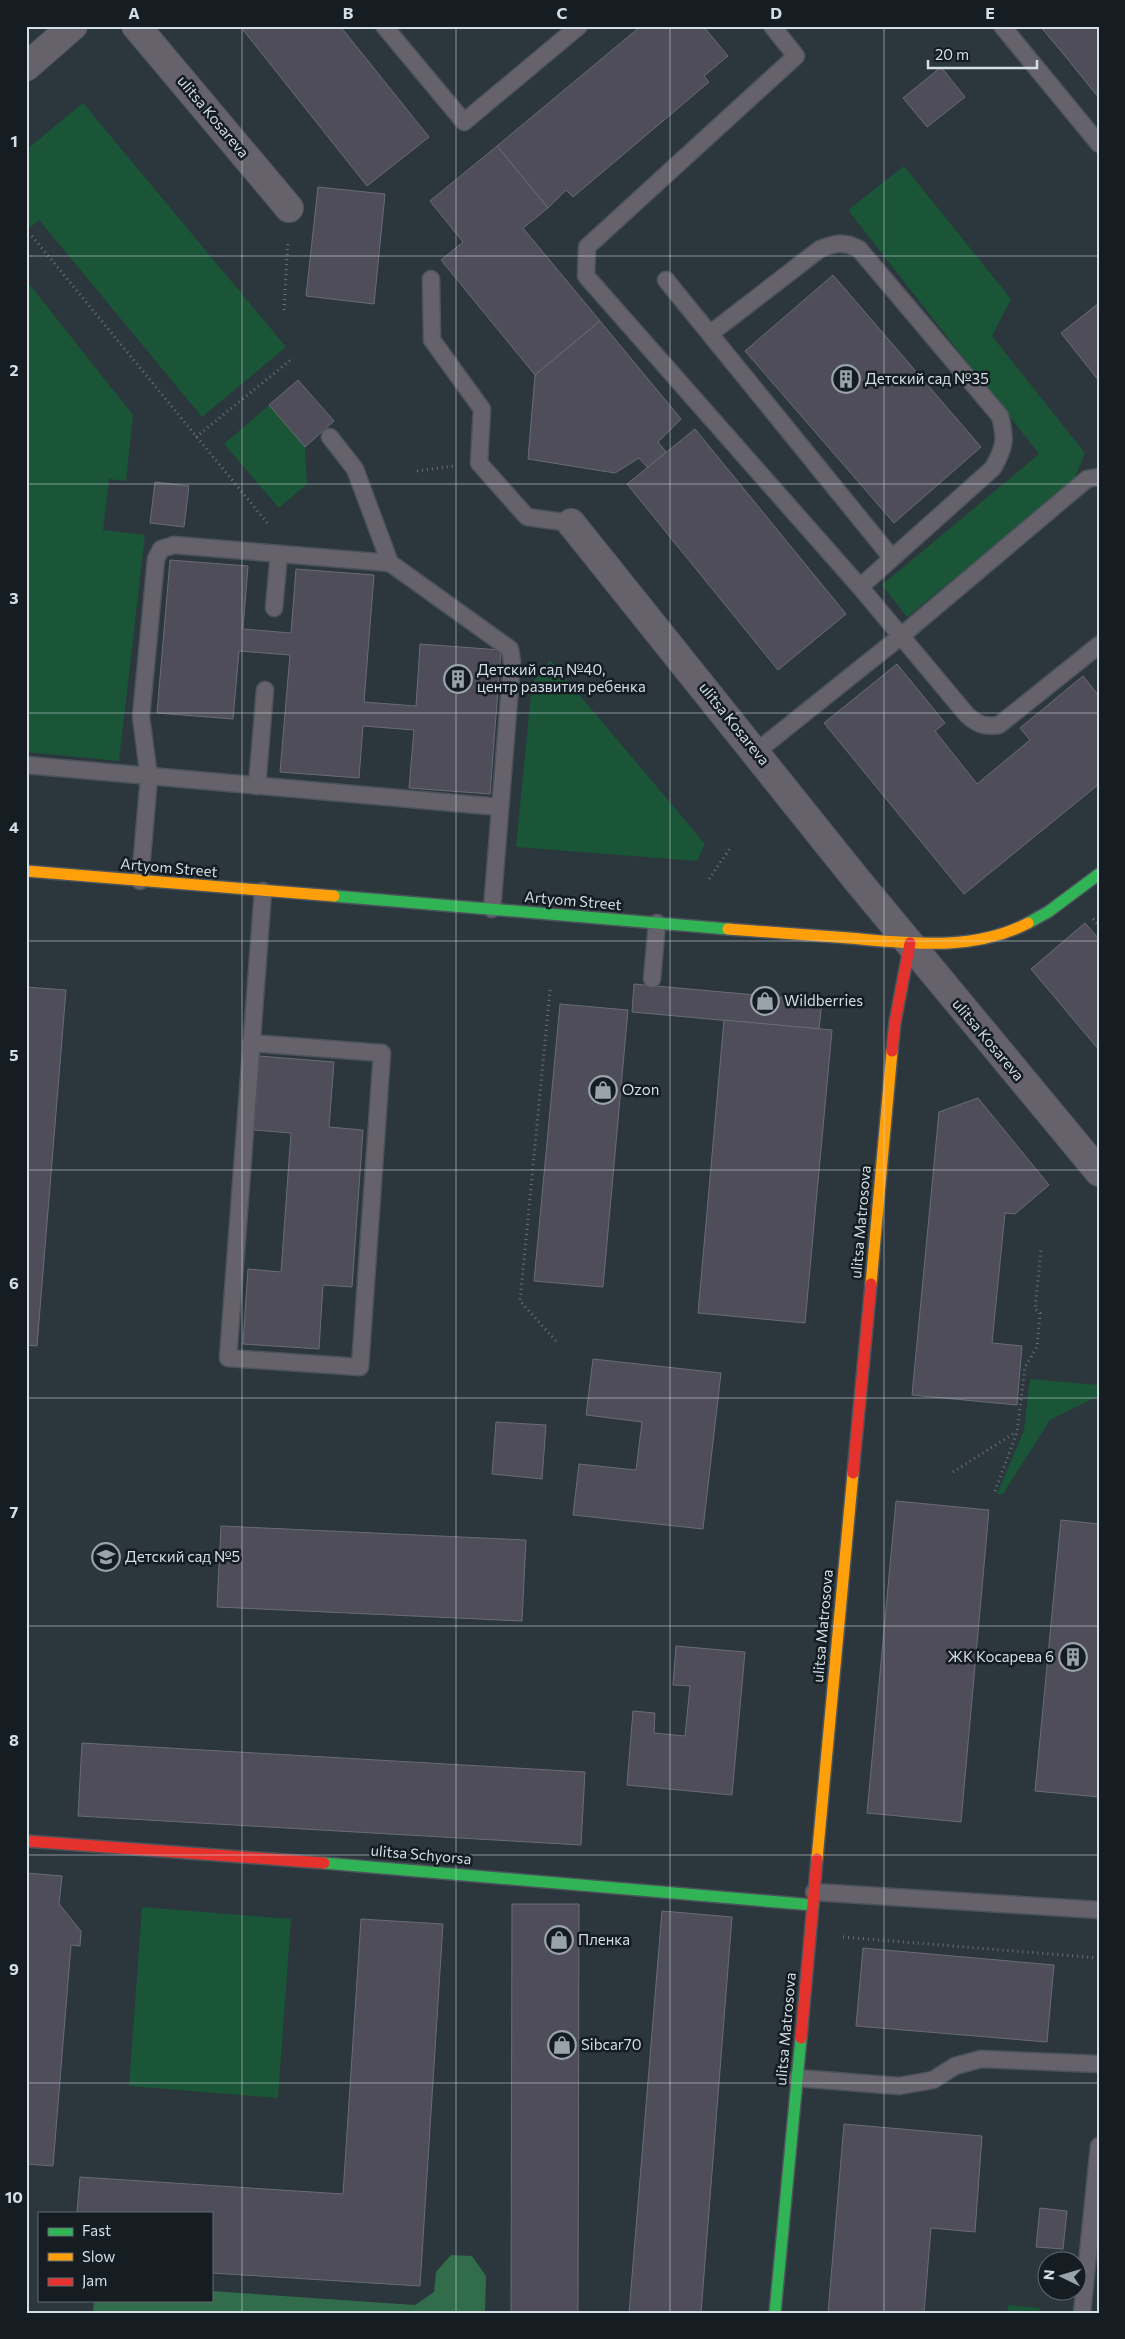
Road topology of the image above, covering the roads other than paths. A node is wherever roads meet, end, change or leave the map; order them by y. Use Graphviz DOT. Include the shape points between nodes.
graph roads {
  1 [pos="73,26"];
  2 [pos="136,26"];
  3 [pos="384,26"];
  4 [pos="578,26"];
  5 [pos="772,26"];
  6 [pos="1002,26"];
  7 [pos="26,67"];
  8 [pos="1099,144"];
  9 [pos="289,208"];
  10 [pos="431,279"];
  11 [pos="666,280"];
  12 [pos="711,333"];
  13 [pos="330,438"];
  14 [pos="1099,477"];
  15 [pos="571,522"];
  16 [pos="279,554"];
  17 [pos="892,558"];
  18 [pos="390,563"];
  19 [pos="860,587"];
  20 [pos="274,608"];
  21 [pos="901,636"];
  22 [pos="1099,646"];
  23 [pos="265,690"];
  24 [pos="756,752"];
  25 [pos="26,765"];
  26 [pos="149,777"];
  27 [pos="258,786"];
  28 [pos="500,807"];
  29 [pos="26,871"];
  30 [pos="1099,874"];
  31 [pos="140,880"];
  32 [pos="263,891"];
  33 [pos="492,909"];
  34 [pos="657,923"];
  35 [pos="910,942"];
  36 [pos="652,979"];
  37 [pos="251,1043"];
  38 [pos="1099,1172"];
  39 [pos="26,1841"];
  40 [pos="813,1898"];
  41 [pos="1099,1910"];
  42 [pos="1099,2064"];
  43 [pos="797,2078"];
  44 [pos="1099,2146"];
  45 [pos="775,2313"];
  46 [pos="1082,2313"];
  1 -- 7 [label="street"];
  2 -- 9 [label="street, ulitsa Kosareva"];
  3 -- 4 [label="lane" via="464,122"];
  5 -- 19 [label="lane" via="796,56 587,247 586,276"];
  6 -- 8 [label="lane"];
  10 -- 15 [label="lane, ulitsa Kosareva" via="432,340 482,409 479,462 526,517"];
  11 -- 12 [label="lane"];
  12 -- 17 [label="lane"];
  12 -- 17 [label="lane" via="820,249 834,243 848,243 859,249 1000,416 1005,435 1002,453 993,468"];
  13 -- 18 [label="lane" via="355,469"];
  14 -- 21 [label="lane" via="1087,479"];
  15 -- 24 [label="street, ulitsa Kosareva"];
  16 -- 18 [label="lane"];
  16 -- 20 [label="lane"];
  16 -- 26 [label="lane" via="174,545 162,549 156,560 141,716"];
  17 -- 19 [label="lane"];
  18 -- 28 [label="lane" via="510,649 512,662"];
  19 -- 21 [label="lane"];
  21 -- 22 [label="lane" via="967,716 986,727 999,725"];
  21 -- 24 [label="lane"];
  23 -- 27 [label="lane"];
  24 -- 35 [label="street, ulitsa Kosareva"];
  25 -- 26 [label="lane"];
  26 -- 27 [label="lane"];
  26 -- 31 [label="lane"];
  27 -- 28 [label="lane"];
  28 -- 33 [label="lane"];
  29 -- 31 [label="street, Artyom Street"];
  30 -- 35 [label="street, Artyom Street" via="1048,912 1018,928 990,938 950,943"];
  31 -- 32 [label="street, Artyom Street"];
  32 -- 33 [label="street, Artyom Street"];
  32 -- 37 [label="lane"];
  33 -- 34 [label="street, Artyom Street"];
  34 -- 35 [label="street, Artyom Street"];
  34 -- 36 [label="lane"];
  35 -- 38 [label="street, ulitsa Kosareva"];
  35 -- 40 [label="street, ulitsa Matrosova" via="894,1031"];
  37 -- 37 [label="lane" via="382,1053 360,1366 228,1358"];
  39 -- 40 [label="street, ulitsa Schyorsa"];
  40 -- 41 [label="lane"];
  40 -- 43 [label="street, ulitsa Matrosova"];
  42 -- 43 [label="lane" via="981,2059 955,2066 933,2080 899,2086"];
  43 -- 45 [label="street, ulitsa Matrosova"];
  44 -- 46 [label="lane"];
}
